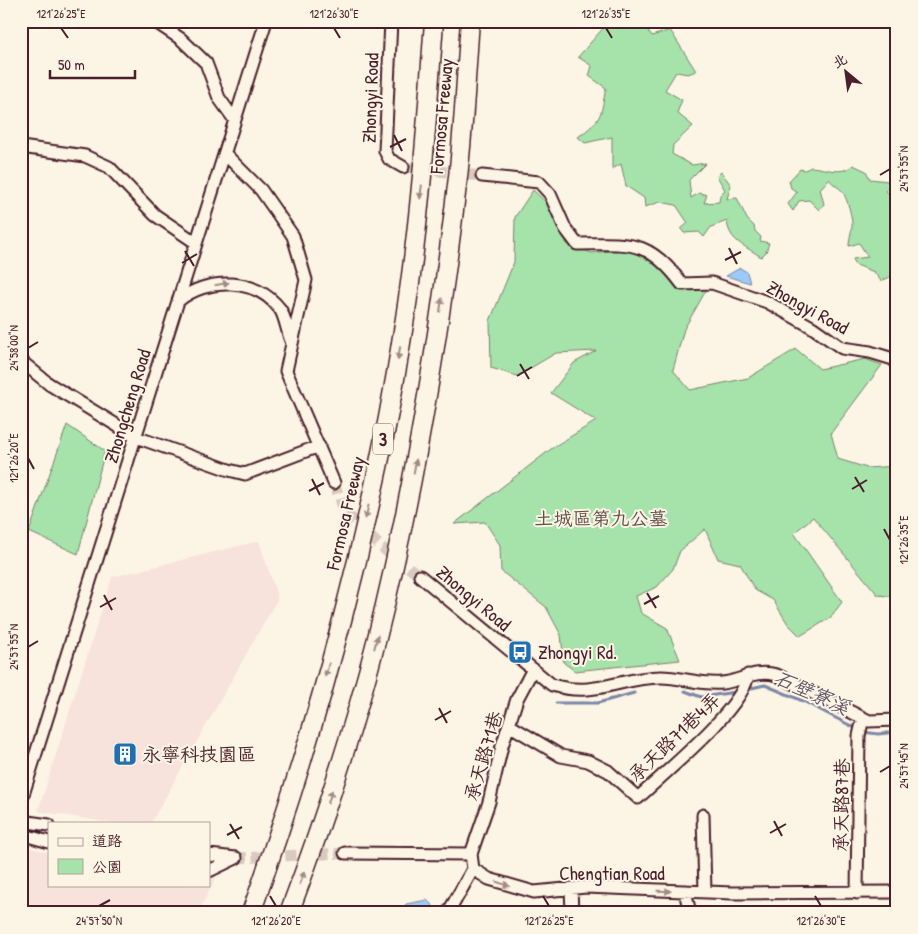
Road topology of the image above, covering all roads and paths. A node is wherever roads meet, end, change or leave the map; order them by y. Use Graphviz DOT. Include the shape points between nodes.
graph roads {
  1 [pos="154,21"];
  2 [pos="266,21"];
  3 [pos="391,21"];
  4 [pos="434,21"];
  5 [pos="470,21"];
  6 [pos="234,119"];
  7 [pos="21,147"];
  8 [pos="225,154"];
  9 [pos="402,168"];
  10 [pos="482,176"];
  11 [pos="195,242"];
  12 [pos="178,300"];
  13 [pos="292,342"];
  14 [pos="21,361"];
  15 [pos="897,364"];
  16 [pos="136,437"];
  17 [pos="318,446"];
  18 [pos="334,483"];
  19 [pos="420,576"];
  20 [pos="533,669"];
  21 [pos="747,679"];
  22 [pos="897,720"];
  23 [pos="509,725"];
  24 [pos="860,726"];
  25 [pos="21,801"];
  26 [pos="703,815"];
  27 [pos="21,821"];
  28 [pos="48,825"];
  29 [pos="21,834"];
  30 [pos="48,842"];
  31 [pos="345,853"];
  32 [pos="471,854"];
  33 [pos="210,855"];
  34 [pos="268,866"];
  35 [pos="473,869"];
  36 [pos="210,871"];
  37 [pos="572,888"];
  38 [pos="685,891"];
  39 [pos="705,892"];
  40 [pos="897,892"];
  41 [pos="857,893"];
  42 [pos="244,913"];
  43 [pos="251,913"];
  44 [pos="289,913"];
  45 [pos="448,913"];
  46 [pos="572,913"];
  47 [pos="690,913"];
  1 -- 6 [label="street" via="181,39 206,63 219,98"];
  2 -- 6 [label="street, Zhongcheng Road"];
  3 -- 9 [label="street, Zhongyi Road" via="385,151 389,159"];
  4 -- 34 [label="highway, Formosa Freeway / 3, one-way" via="424,170 405,319 378,462 339,629"];
  44 -- 5 [label="highway, Formosa Freeway / 3, one-way" via="338,774 372,656 414,472 458,175"];
  6 -- 8 [label="street, Zhongcheng Road"];
  7 -- 11 [label="street" via="85,156 109,167 155,215"];
  8 -- 11 [label="street, Zhongcheng Road"];
  8 -- 13 [label="street" via="261,190 293,236 306,280"];
  10 -- 15 [label="street, Zhongyi Road" via="539,182 550,194 565,228 577,244 620,243 644,248 668,266 682,284 712,283 767,302 842,348 870,352 893,359"];
  11 -- 12 [label="street, Zhongcheng Road"];
  12 -- 13 [label="street, one-way" via="202,288 230,282 240,284 267,298 280,310"];
  12 -- 16 [label="street, Zhongcheng Road"];
  13 -- 17 [label="street" via="286,371"];
  14 -- 16 [label="street" via="49,384"];
  16 -- 17 [label="street" via="245,474"];
  16 -- 25 [label="street, Zhongcheng Road"];
  17 -- 18 [label="street"];
  19 -- 20 [label="street, Zhongyi Road"];
  20 -- 21 [label="street, Zhongyi Road" via="552,685 572,691 661,677 704,683"];
  20 -- 23 [label="street, 承天路71巷" via="517,699"];
  21 -- 23 [label="street, 承天路71巷4弄" via="731,709 638,798 608,771 588,761 561,756"];
  21 -- 24 [label="street, Zhongyi Road" via="764,672 777,674"];
  22 -- 24 [label="street, Zhongyi Road"];
  23 -- 32 [label="street, 承天路71巷" via="489,802"];
  24 -- 41 [label="street, 承天路87巷"];
  26 -- 39 [label="street"];
  27 -- 28 [label="street"];
  29 -- 30 [label="street"];
  31 -- 32 [label="street"];
  32 -- 35 [label="street"];
  33 -- 36 [label="street" via="236,858"];
  34 -- 42 [label="highway"];
  34 -- 43 [label="highway, Formosa Freeway / 3"];
  35 -- 37 [label="street, Chengtian Road, one-way" via="489,879 534,892"];
  35 -- 45 [label="street"];
  37 -- 38 [label="street, Chengtian Road, one-way"];
  37 -- 46 [label="street"];
  38 -- 39 [label="street, Chengtian Road"];
  38 -- 47 [label="street"];
  39 -- 41 [label="street, Chengtian Road"];
  40 -- 41 [label="street, Chengtian Road"];
}
